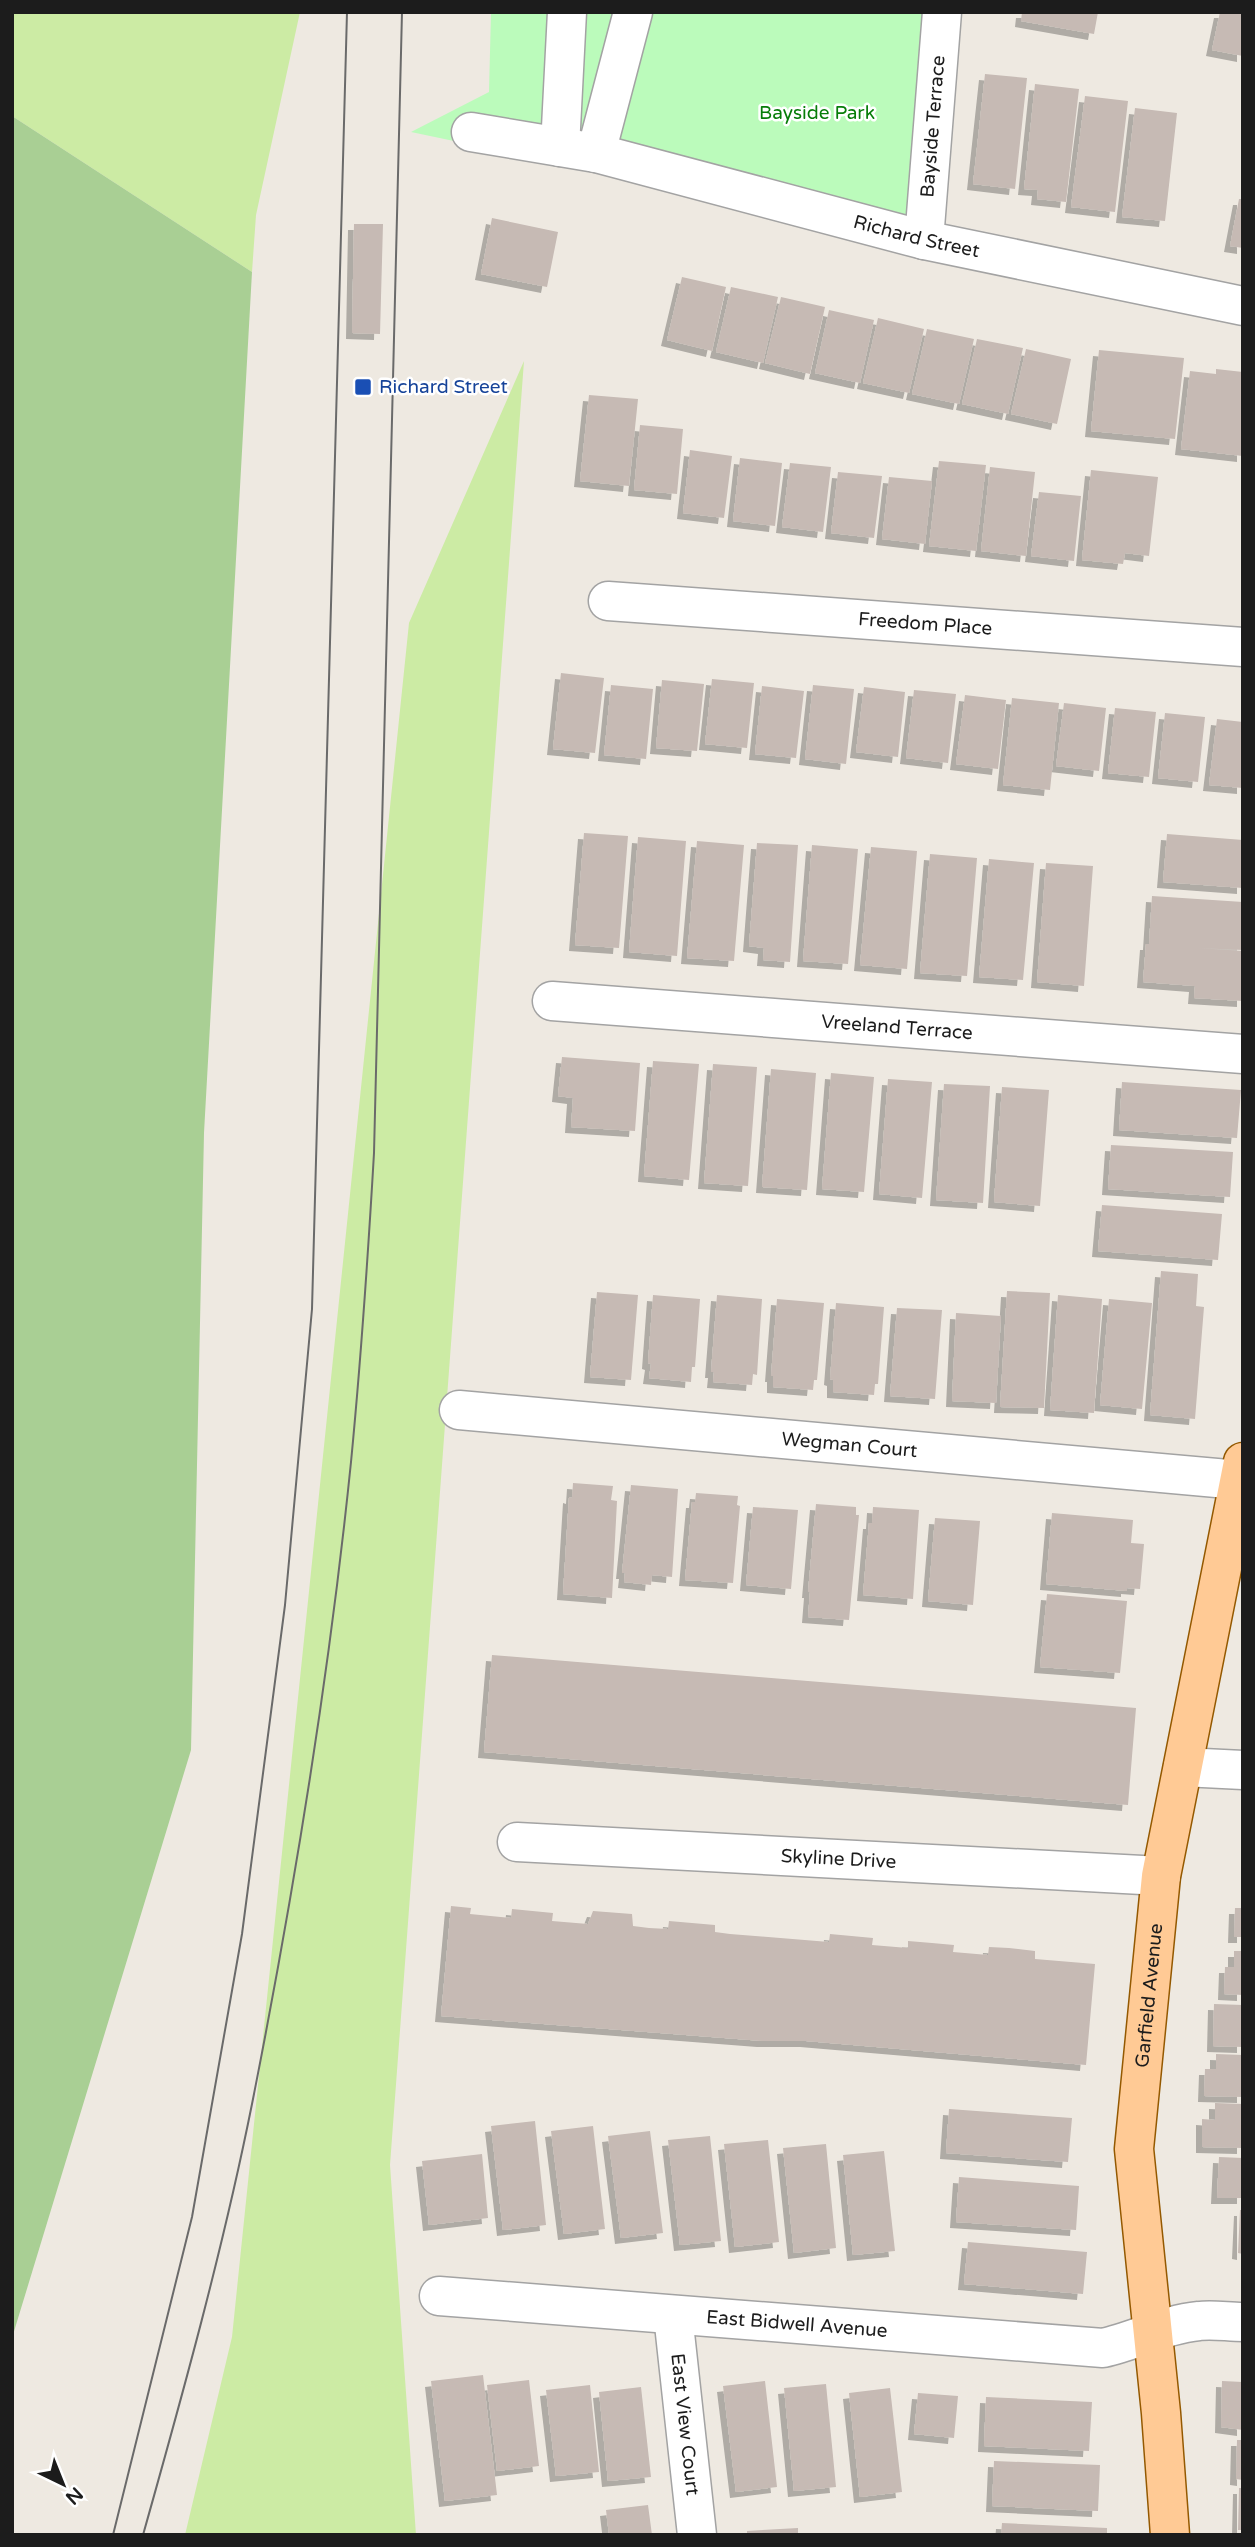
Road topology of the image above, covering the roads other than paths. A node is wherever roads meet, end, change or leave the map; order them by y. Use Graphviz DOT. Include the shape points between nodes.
graph roads {
  1 [pos="567,12"];
  2 [pos="633,12"];
  3 [pos="942,12"];
  4 [pos="471,132"];
  5 [pos="578,150"];
  6 [pos="924,240"];
  7 [pos="1243,306"];
  8 [pos="608,601"];
  9 [pos="1243,647"];
  10 [pos="552,1001"];
  11 [pos="1243,1054"];
  12 [pos="459,1410"];
  13 [pos="1241,1471"];
  14 [pos="1183,1767"];
  15 [pos="1243,1770"];
  16 [pos="517,1842"];
  17 [pos="1161,1876"];
  18 [pos="439,2296"];
  19 [pos="673,2315"];
  20 [pos="1243,2322"];
  21 [pos="1151,2334"];
  22 [pos="697,2535"];
  23 [pos="1170,2535"];
  1 -- 5 [label="street"];
  2 -- 5 [label="street"];
  3 -- 6 [label="street, Bayside Terrace"];
  4 -- 5 [label="street, Richard Street"];
  5 -- 6 [label="street, Richard Street"];
  6 -- 7 [label="street, Richard Street"];
  8 -- 9 [label="street, Freedom Place"];
  10 -- 11 [label="street, Vreeland Terrace"];
  12 -- 13 [label="street, Wegman Court"];
  13 -- 14 [label="main road, Garfield Avenue"];
  14 -- 15 [label="street"];
  14 -- 17 [label="main road, Garfield Avenue"];
  16 -- 17 [label="street, Skyline Drive"];
  17 -- 21 [label="main road, Garfield Avenue" via="1135,2149"];
  18 -- 19 [label="street, East Bidwell Avenue"];
  19 -- 21 [label="street, East Bidwell Avenue" via="1103,2348"];
  19 -- 22 [label="street, East View Court"];
  20 -- 21 [label="street, East Bidwell Avenue" via="1201,2320"];
  21 -- 23 [label="main road, Garfield Avenue"];
}
